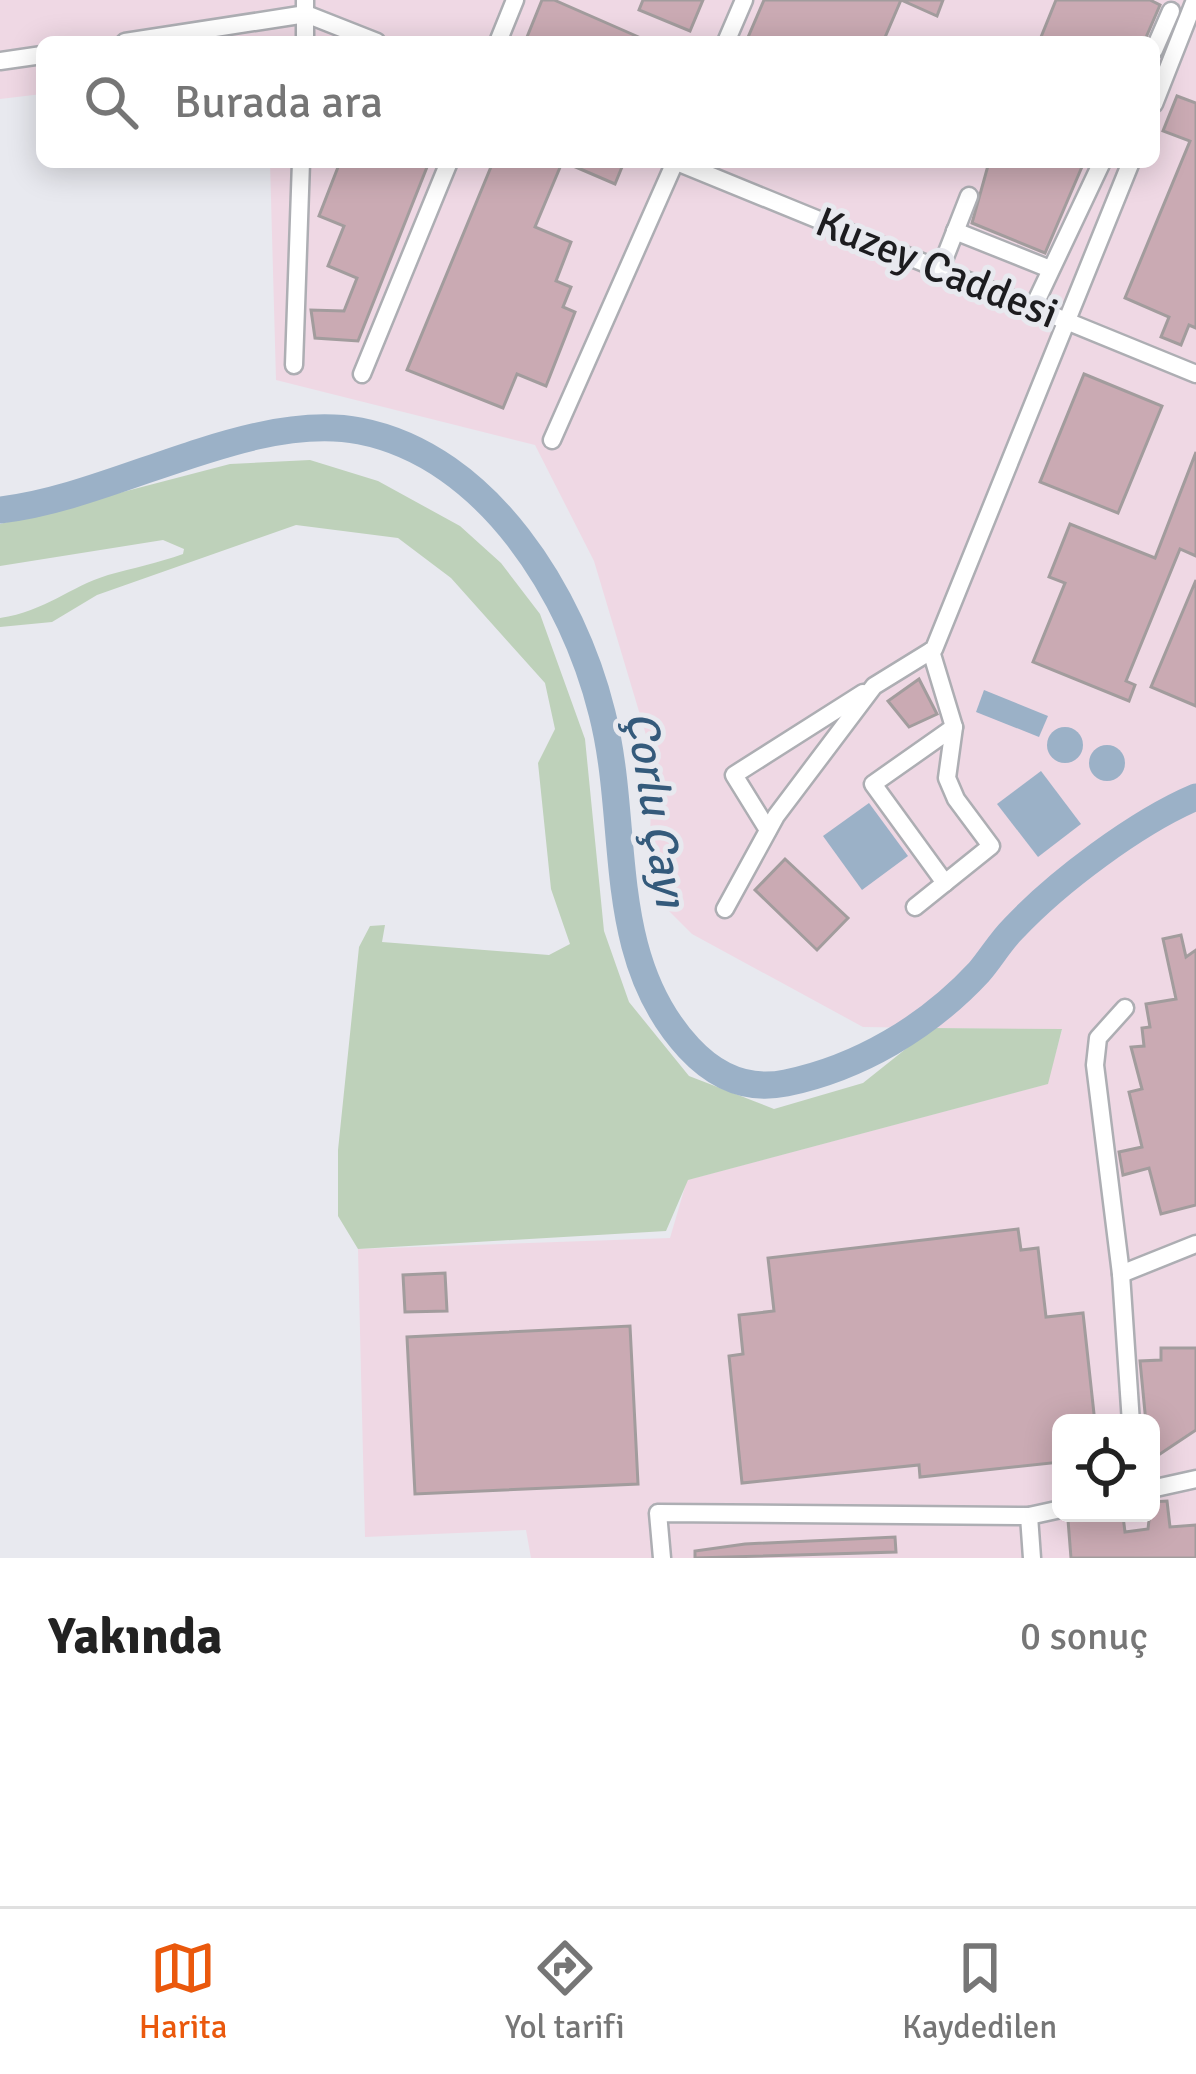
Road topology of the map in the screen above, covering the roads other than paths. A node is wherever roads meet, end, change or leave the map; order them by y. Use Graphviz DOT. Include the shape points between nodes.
graph roads {
  1 [pos="515,0"];
  2 [pos="744,0"];
  3 [pos="1195,0"];
  4 [pos="305,7"];
  5 [pos="1171,11"];
  6 [pos="156,36"];
  7 [pos="365,36"];
  8 [pos="500,36"];
  9 [pos="729,36"];
  10 [pos="1160,36"];
  11 [pos="36,56"];
  12 [pos="0,61"];
  13 [pos="1160,89"];
  14 [pos="301,168"];
  15 [pos="447,168"];
  16 [pos="673,168"];
  17 [pos="691,168"];
  18 [pos="1099,168"];
  19 [pos="1129,168"];
  20 [pos="969,196"];
  21 [pos="955,231"];
  22 [pos="1050,268"];
  23 [pos="940,270"];
  24 [pos="1033,308"];
  25 [pos="1068,322"];
  26 [pos="294,365"];
  27 [pos="362,374"];
  28 [pos="1196,374"];
  29 [pos="552,440"];
  30 [pos="931,651"];
  31 [pos="874,686"];
  32 [pos="954,727"];
  33 [pos="768,830"];
  34 [pos="945,883"];
  35 [pos="915,907"];
  36 [pos="725,909"];
  37 [pos="1125,1008"];
  38 [pos="1196,1244"];
  39 [pos="1121,1274"];
  40 [pos="1130,1414"];
  41 [pos="1196,1479"];
  42 [pos="1160,1487"];
  43 [pos="1052,1511"];
  44 [pos="1029,1516"];
  45 [pos="662,1558"];
  46 [pos="1032,1558"];
  1 -- 8 [label="street"];
  2 -- 9 [label="street"];
  3 -- 13 [label="street"];
  4 -- 6 [label="street"];
  4 -- 7 [label="street"];
  5 -- 10 [label="street"];
  11 -- 12 [label="street"];
  14 -- 26 [label="street"];
  15 -- 27 [label="street"];
  16 -- 29 [label="street"];
  17 -- 23 [label="street, Kuzey Caddesi"];
  18 -- 22 [label="street"];
  19 -- 25 [label="street"];
  20 -- 21 [label="street"];
  21 -- 22 [label="street"];
  21 -- 23 [label="street"];
  22 -- 24 [label="street"];
  23 -- 24 [label="street, Kuzey Caddesi"];
  24 -- 25 [label="street, Kuzey Caddesi"];
  25 -- 28 [label="street, Kuzey Caddesi"];
  25 -- 30 [label="street"];
  30 -- 31 [label="street"];
  30 -- 32 [label="street"];
  31 -- 33 [label="street"];
  31 -- 33 [label="street" via="734,775"];
  32 -- 34 [label="street" via="947,778 991,846"];
  32 -- 34 [label="street" via="873,784"];
  33 -- 36 [label="street"];
  34 -- 35 [label="street"];
  37 -- 39 [label="street" via="1098,1038 1095,1065"];
  38 -- 39 [label="street"];
  39 -- 40 [label="street"];
  41 -- 42 [label="street"];
  43 -- 44 [label="street"];
  44 -- 45 [label="street" via="658,1513"];
  44 -- 46 [label="street"];
}
